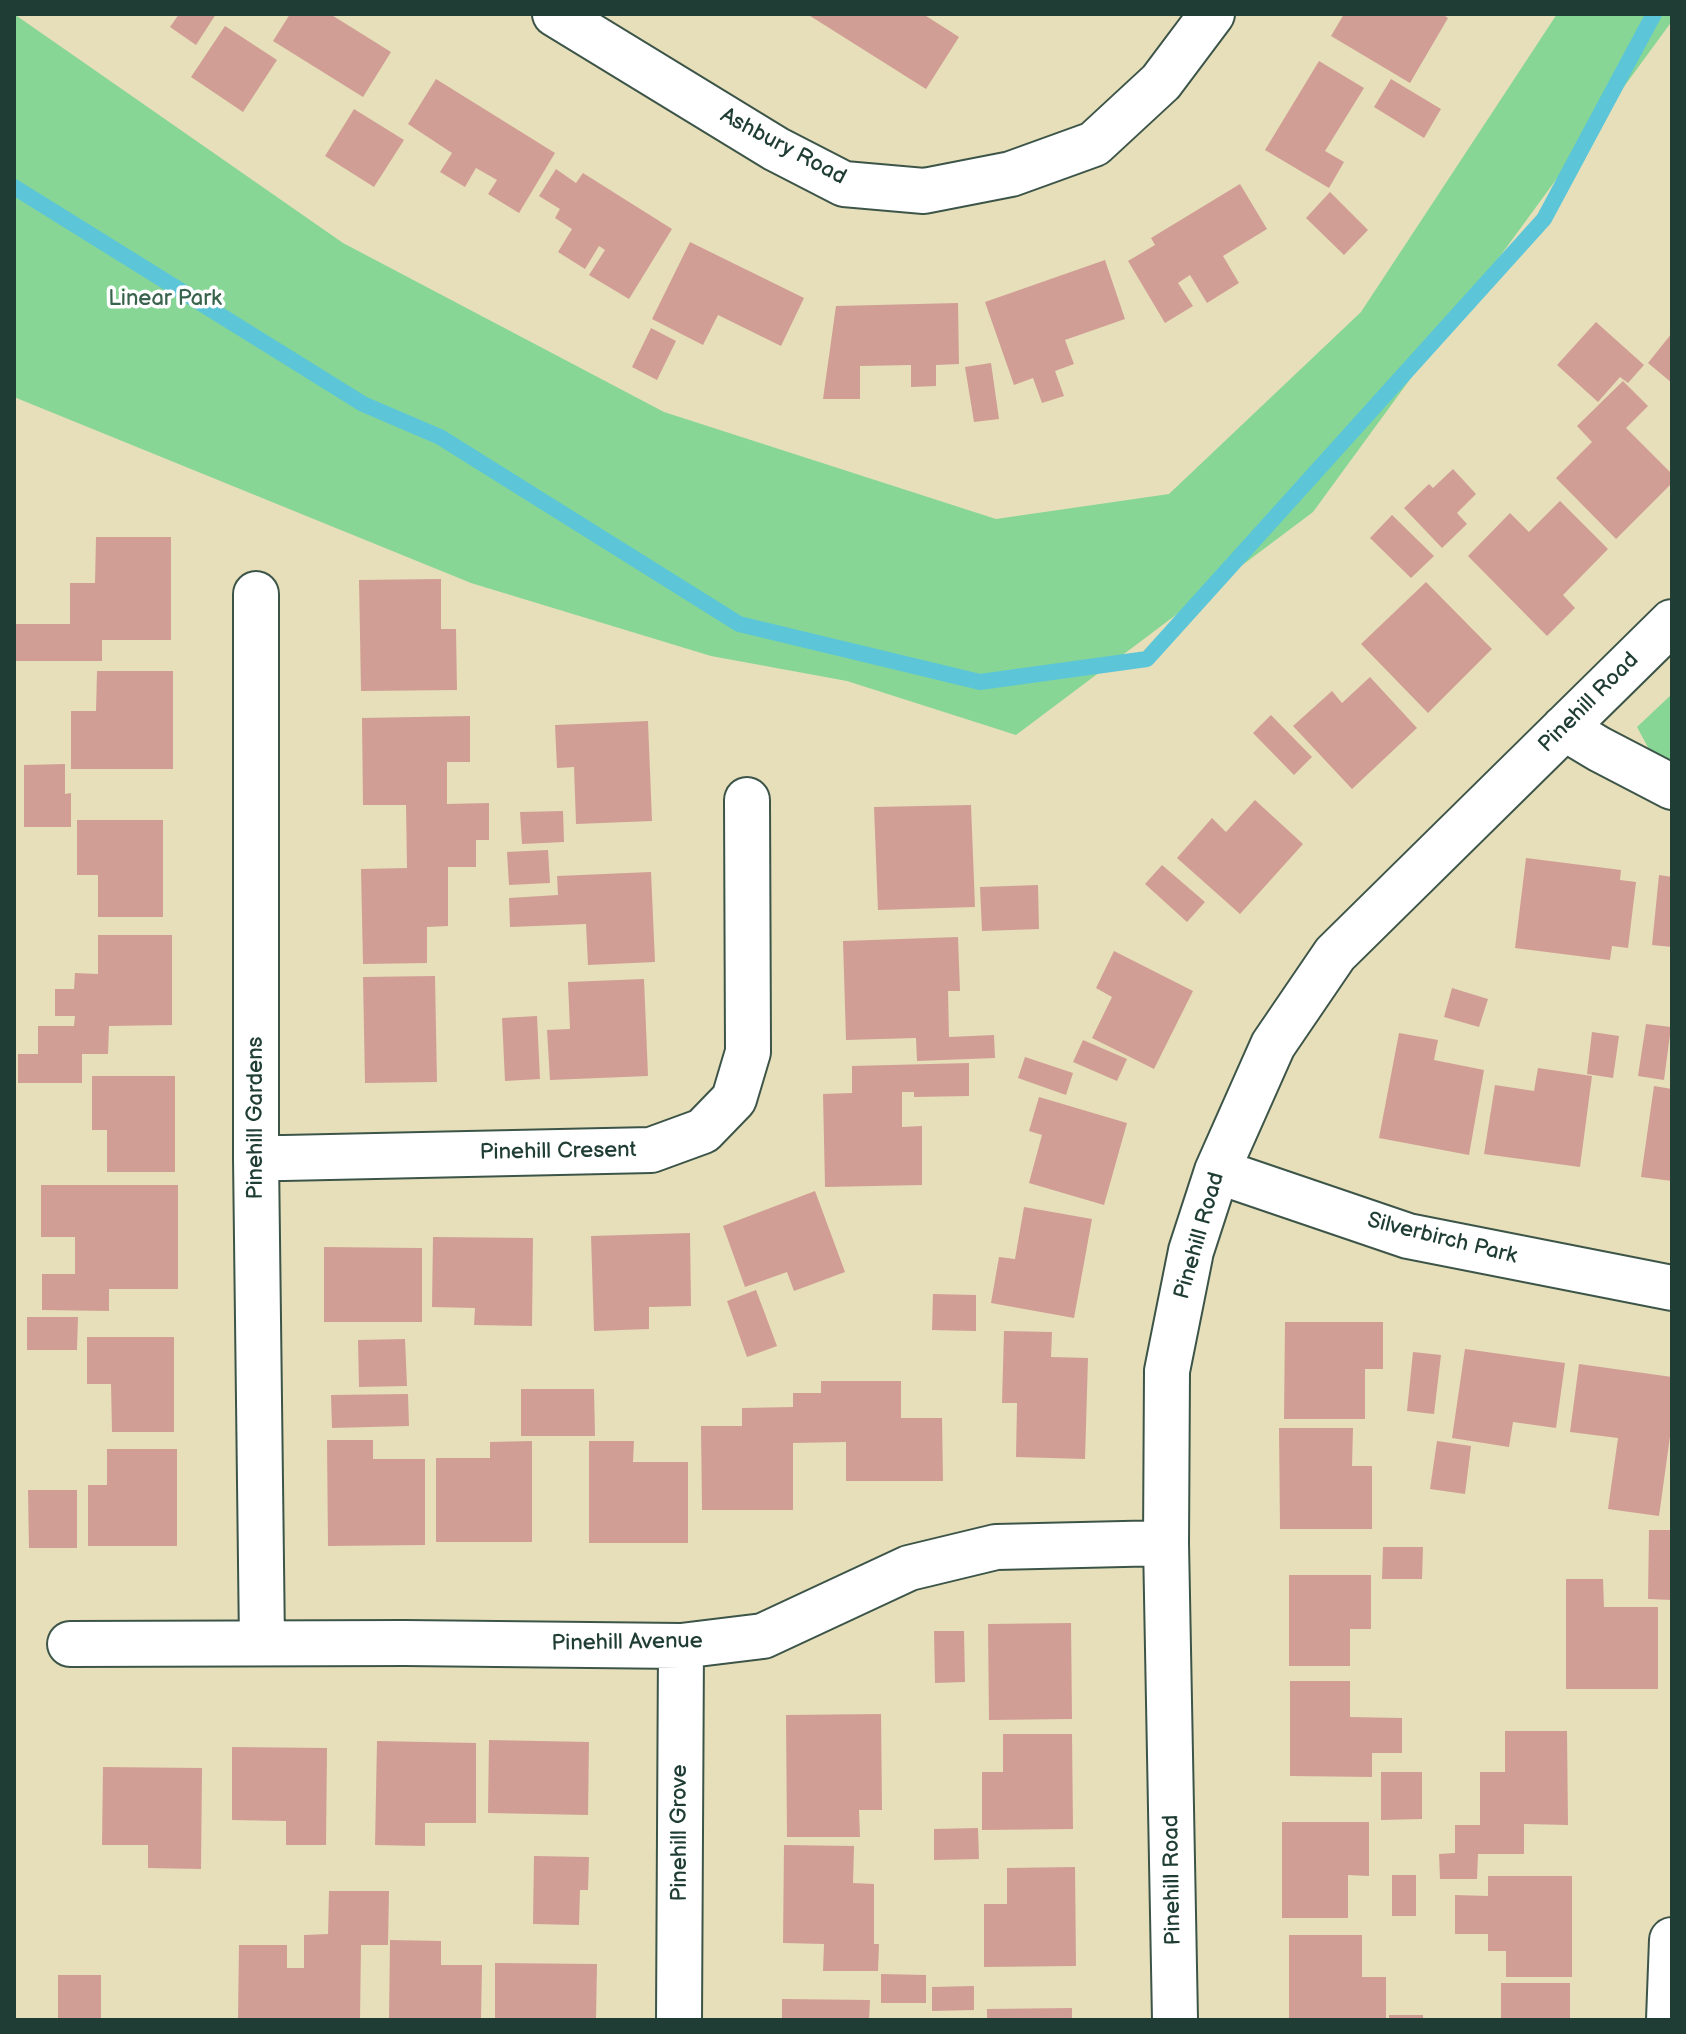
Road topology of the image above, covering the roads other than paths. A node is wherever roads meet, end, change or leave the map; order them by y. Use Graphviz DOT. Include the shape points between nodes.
graph roads {
  1 [pos="555,14"];
  2 [pos="1212,14"];
  3 [pos="256,594"];
  4 [pos="1672,622"];
  5 [pos="1564,728"];
  6 [pos="1672,787"];
  7 [pos="747,800"];
  8 [pos="256,1158"];
  9 [pos="1217,1171"];
  10 [pos="1672,1288"];
  11 [pos="1166,1543"];
  12 [pos="262,1643"];
  13 [pos="70,1644"];
  14 [pos="681,1646"];
  15 [pos="1672,1940"];
  16 [pos="679,2020"];
  17 [pos="1175,2020"];
  18 [pos="1669,2020"];
  1 -- 2 [label="street, Ashbury Road" via="776,149 844,184 924,191 1011,174 1094,144 1161,82"];
  3 -- 8 [label="street, Pinehill Gardens"];
  4 -- 5 [label="street, Pinehill Road"];
  5 -- 6 [label="street"];
  5 -- 9 [label="street, Pinehill Road" via="1335,954 1273,1045"];
  7 -- 8 [label="street, Pinehill Cresent" via="748,1052 734,1099 703,1131 651,1150"];
  8 -- 12 [label="street, Pinehill Gardens"];
  9 -- 10 [label="street, Silverbirch Park" via="1408,1236"];
  9 -- 11 [label="street, Pinehill Road" via="1191,1251 1167,1371"];
  11 -- 14 [label="street, Pinehill Avenue" via="996,1547 909,1568 763,1636"];
  11 -- 17 [label="street, Pinehill Road"];
  12 -- 13 [label="street, Pinehill Avenue"];
  12 -- 14 [label="street, Pinehill Avenue"];
  14 -- 16 [label="street, Pinehill Grove"];
  15 -- 18 [label="street"];
}
